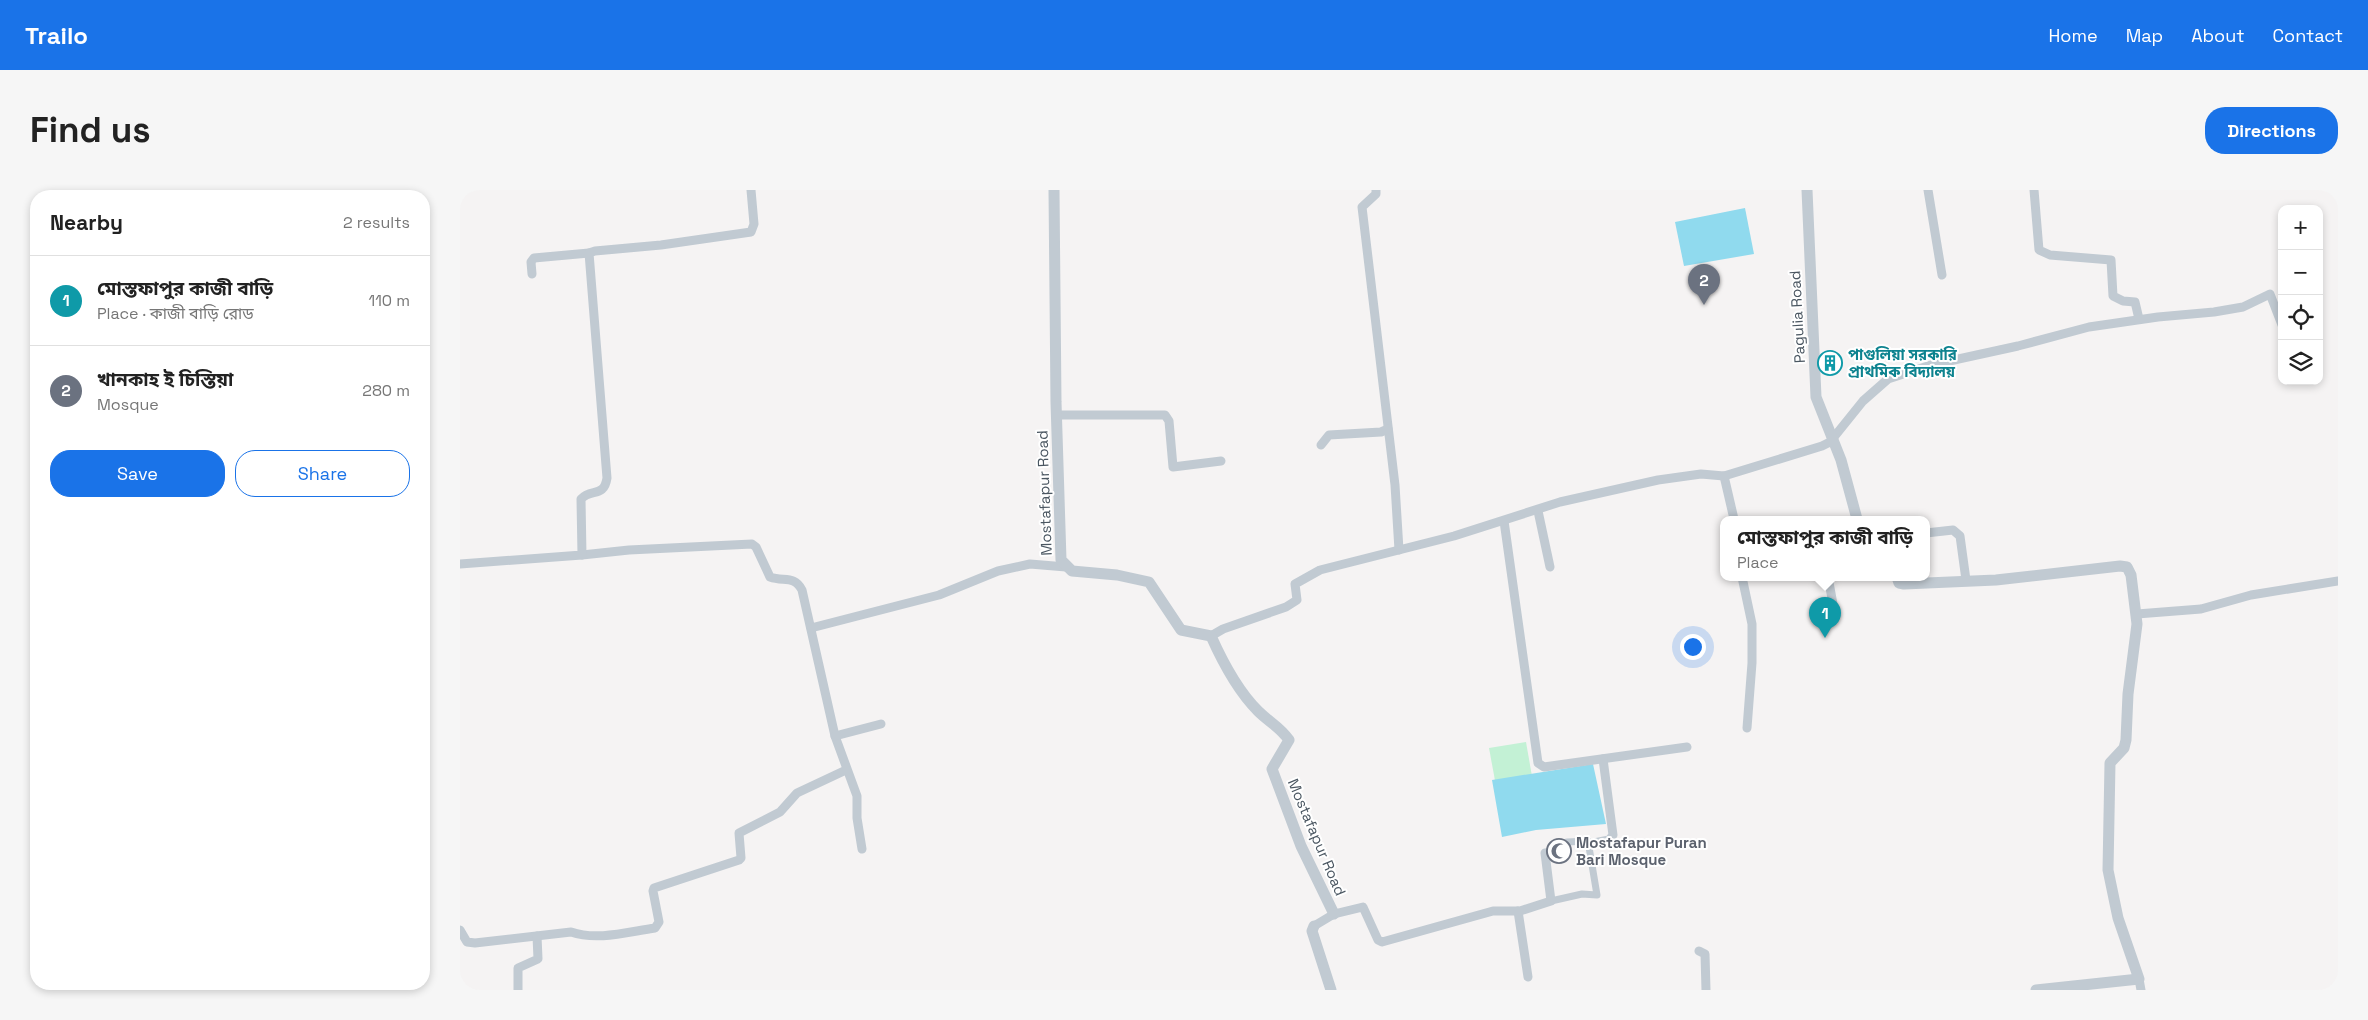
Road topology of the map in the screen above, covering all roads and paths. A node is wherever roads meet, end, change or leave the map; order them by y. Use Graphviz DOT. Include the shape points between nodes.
graph roads {
  1 [pos="751,190"];
  2 [pos="1054,190"];
  3 [pos="1376,190"];
  4 [pos="1807,190"];
  5 [pos="1928,190"];
  6 [pos="2034,190"];
  7 [pos="589,254"];
  8 [pos="532,274"];
  9 [pos="1942,275"];
  10 [pos="2278,314"];
  11 [pos="2140,319"];
  12 [pos="1056,415"];
  13 [pos="1388,429"];
  14 [pos="1832,440"];
  15 [pos="1321,444"];
  16 [pos="1221,462"];
  17 [pos="1724,476"];
  18 [pos="1538,511"];
  19 [pos="1733,516"];
  20 [pos="1856,516"];
  21 [pos="1504,521"];
  22 [pos="1930,533"];
  23 [pos="1399,550"];
  24 [pos="582,555"];
  25 [pos="460,564"];
  26 [pos="1066,567"];
  27 [pos="1550,567"];
  28 [pos="1966,580"];
  29 [pos="1743,581"];
  30 [pos="1829,581"];
  31 [pos="1899,581"];
  32 [pos="2338,581"];
  33 [pos="1834,604"];
  34 [pos="2137,614"];
  35 [pos="810,628"];
  36 [pos="1211,636"];
  37 [pos="881,724"];
  38 [pos="1747,728"];
  39 [pos="835,736"];
  40 [pos="1687,747"];
  41 [pos="1603,758"];
  42 [pos="846,770"];
  43 [pos="1567,842"];
  44 [pos="1594,843"];
  45 [pos="862,849"];
  46 [pos="1557,852"];
  47 [pos="1551,901"];
  48 [pos="1518,912"];
  49 [pos="1334,914"];
  50 [pos="1314,926"];
  51 [pos="460,930"];
  52 [pos="537,936"];
  53 [pos="1698,951"];
  54 [pos="1528,976"];
  55 [pos="2140,984"];
  56 [pos="518,990"];
  57 [pos="1331,990"];
  58 [pos="1706,990"];
  59 [pos="2036,990"];
  1 -- 7 [label="street" via="754,224 751,232"];
  2 -- 12 [label="street, Mostafapur Road"];
  3 -- 13 [label="street" via="1376,194 1362,207"];
  4 -- 14 [label="street, Pagulia Road" via="1816,398"];
  5 -- 9 [label="street"];
  6 -- 11 [label="street" via="2039,250 2050,255 2111,260 2113,296 2123,302 2135,302"];
  7 -- 8 [label="street" via="534,258 530,262"];
  7 -- 24 [label="street" via="607,478 606,486 581,499"];
  10 -- 11 [label="street" via="2270,294 2242,307"];
  11 -- 14 [label="street" via="2089,327 1931,365 1888,379 1863,401"];
  12 -- 16 [label="street" via="1165,415 1169,421 1173,467"];
  12 -- 26 [label="street, Mostafapur Road" via="1061,560"];
  13 -- 15 [label="street" via="1329,434"];
  13 -- 23 [label="street"];
  14 -- 17 [label="street" via="1822,446"];
  14 -- 20 [label="street, Pagulia Road" via="1841,460"];
  17 -- 18 [label="street" via="1701,474 1640,484 1560,502"];
  17 -- 19 [label="street"];
  18 -- 21 [label="street" via="1512,516"];
  18 -- 27 [label="street"];
  21 -- 23 [label="street"];
  21 -- 41 [label="street" via="1538,764 1544,767"];
  22 -- 28 [label="street" via="1953,530 1960,536"];
  23 -- 36 [label="street" via="1320,570 1295,584 1297,600 1286,607"];
  24 -- 25 [label="street"];
  24 -- 35 [label="street" via="752,544 770,577 793,579 799,583"];
  26 -- 35 [label="street" via="1030,564 998,570 939,595"];
  26 -- 36 [label="street, Mostafapur Road" via="1072,571 1149,582 1181,630"];
  28 -- 31 [label="street" via="1904,584"];
  28 -- 34 [label="street" via="2127,567"];
  29 -- 38 [label="street" via="1752,624"];
  30 -- 33 [label="street"];
  32 -- 34 [label="street" via="2251,595 2201,609"];
  34 -- 55 [label="street" via="2126,740 2124,748 2110,763 2108,870 2118,918"];
  35 -- 39 [label="street"];
  36 -- 49 [label="street, Mostafapur Road" via="1244,695 1259,712 1282,729 1289,740 1272,769 1302,846"];
  37 -- 39 [label="street"];
  39 -- 42 [label="street"];
  40 -- 41 [label="street"];
  41 -- 44 [label="street" via="1613,835 1609,840"];
  42 -- 45 [label="street" via="857,796"];
  42 -- 52 [label="street" via="797,793 780,812 738,833 739,860 654,888 659,922 655,928 596,937 571,932"];
  43 -- 47 [label="street" via="1588,841 1597,895 1582,894"];
  46 -- 47 [label="street" via="1546,853"];
  47 -- 48 [label="street"];
  48 -- 49 [label="street" via="1494,911 1382,942 1378,940 1363,907"];
  48 -- 54 [label="street"];
  49 -- 50 [label="street, Mostafapur Road"];
  50 -- 57 [label="street, Mostafapur Road" via="1312,931"];
  51 -- 52 [label="street" via="467,942 475,943"];
  52 -- 56 [label="street" via="538,959 518,968"];
  53 -- 58 [label="street" via="1705,954"];
  55 -- 59 [label="street"];
}
